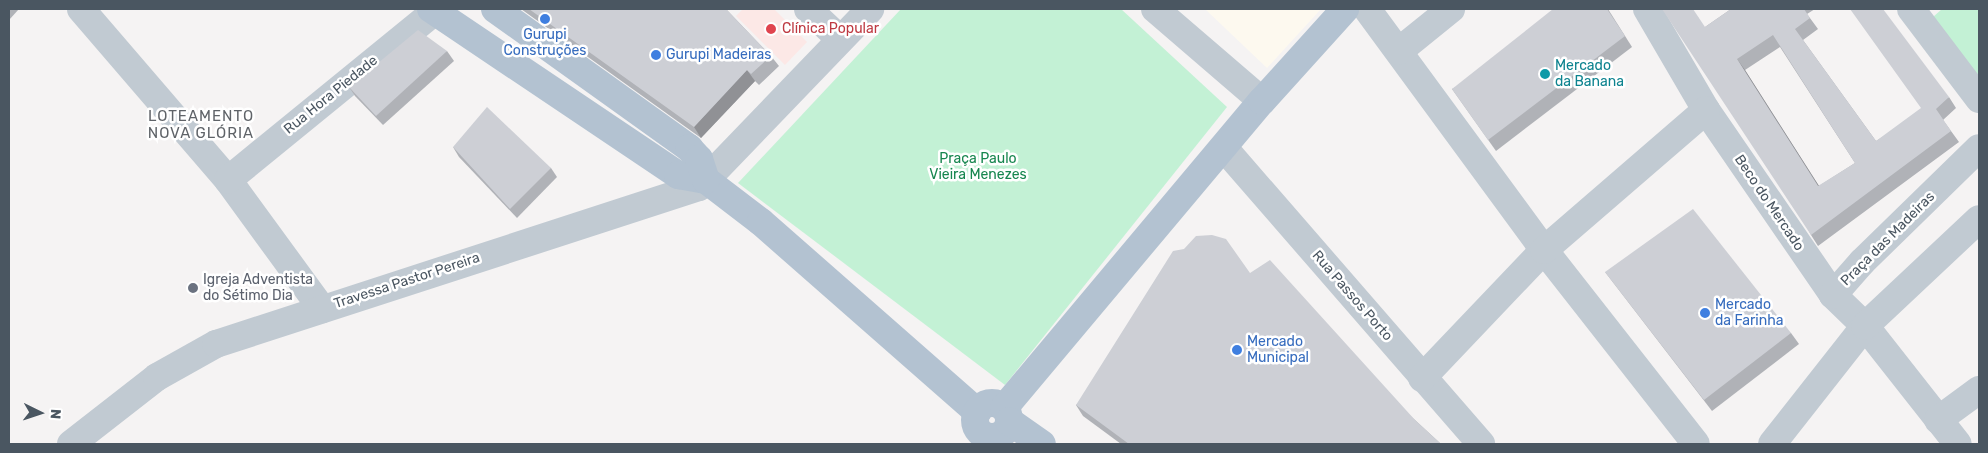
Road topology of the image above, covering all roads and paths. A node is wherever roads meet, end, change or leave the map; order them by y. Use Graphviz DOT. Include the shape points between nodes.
graph roads {
  1 [pos="81,9"];
  2 [pos="495,9"];
  3 [pos="808,9"];
  4 [pos="870,9"];
  5 [pos="1155,9"];
  6 [pos="1345,9"];
  7 [pos="1367,9"];
  8 [pos="1451,9"];
  9 [pos="1647,9"];
  10 [pos="433,10"];
  11 [pos="1919,12"];
  12 [pos="840,39"];
  13 [pos="1399,51"];
  14 [pos="1979,100"];
  15 [pos="1262,101"];
  16 [pos="1706,110"];
  17 [pos="1224,148"];
  18 [pos="1979,148"];
  19 [pos="228,180"];
  20 [pos="706,180"];
  21 [pos="1979,219"];
  22 [pos="1544,250"];
  23 [pos="1833,295"];
  24 [pos="322,309"];
  25 [pos="1865,326"];
  26 [pos="1422,378"];
  27 [pos="1979,390"];
  28 [pos="1938,420"];
  29 [pos="991,429"];
  30 [pos="71,444"];
  31 [pos="1042,444"];
  32 [pos="1480,444"];
  33 [pos="1696,444"];
  34 [pos="1772,444"];
  35 [pos="1958,444"];
  1 -- 19 [label="street"];
  2 -- 20 [label="main road" via="689,148 699,159"];
  3 -- 12 [label="street"];
  4 -- 12 [label="street"];
  5 -- 15 [label="street"];
  6 -- 15 [label="main road"];
  7 -- 13 [label="street"];
  8 -- 13 [label="street"];
  9 -- 16 [label="street, Beco do Mercado"];
  10 -- 19 [label="street, Rua Hora Piedade"];
  10 -- 20 [label="main road" via="678,175"];
  11 -- 14 [label="street"];
  12 -- 20 [label="street"];
  13 -- 22 [label="street"];
  15 -- 17 [label="main road"];
  16 -- 22 [label="street"];
  16 -- 23 [label="street, Beco do Mercado"];
  17 -- 26 [label="street, Rua Passos Porto"];
  17 -- 29 [label="main road"];
  18 -- 23 [label="street, Praça das Madeiras" via="1862,262"];
  19 -- 24 [label="street"];
  20 -- 24 [label="street, Travessa Pastor Pereira" via="698,187"];
  20 -- 29 [label="main road" via="761,222"];
  21 -- 25 [label="street"];
  22 -- 26 [label="street"];
  22 -- 33 [label="street"];
  23 -- 25 [label="street, Praça das Madeiras"];
  24 -- 30 [label="street, Travessa Pastor Pereira" via="216,344 158,377"];
  25 -- 28 [label="street, Praça das Madeiras"];
  25 -- 34 [label="street"];
  26 -- 32 [label="street, Rua Passos Porto"];
  27 -- 28 [label="street"];
  28 -- 35 [label="street, Praça das Madeiras"];
  29 -- 31 [label="main road"];
}
